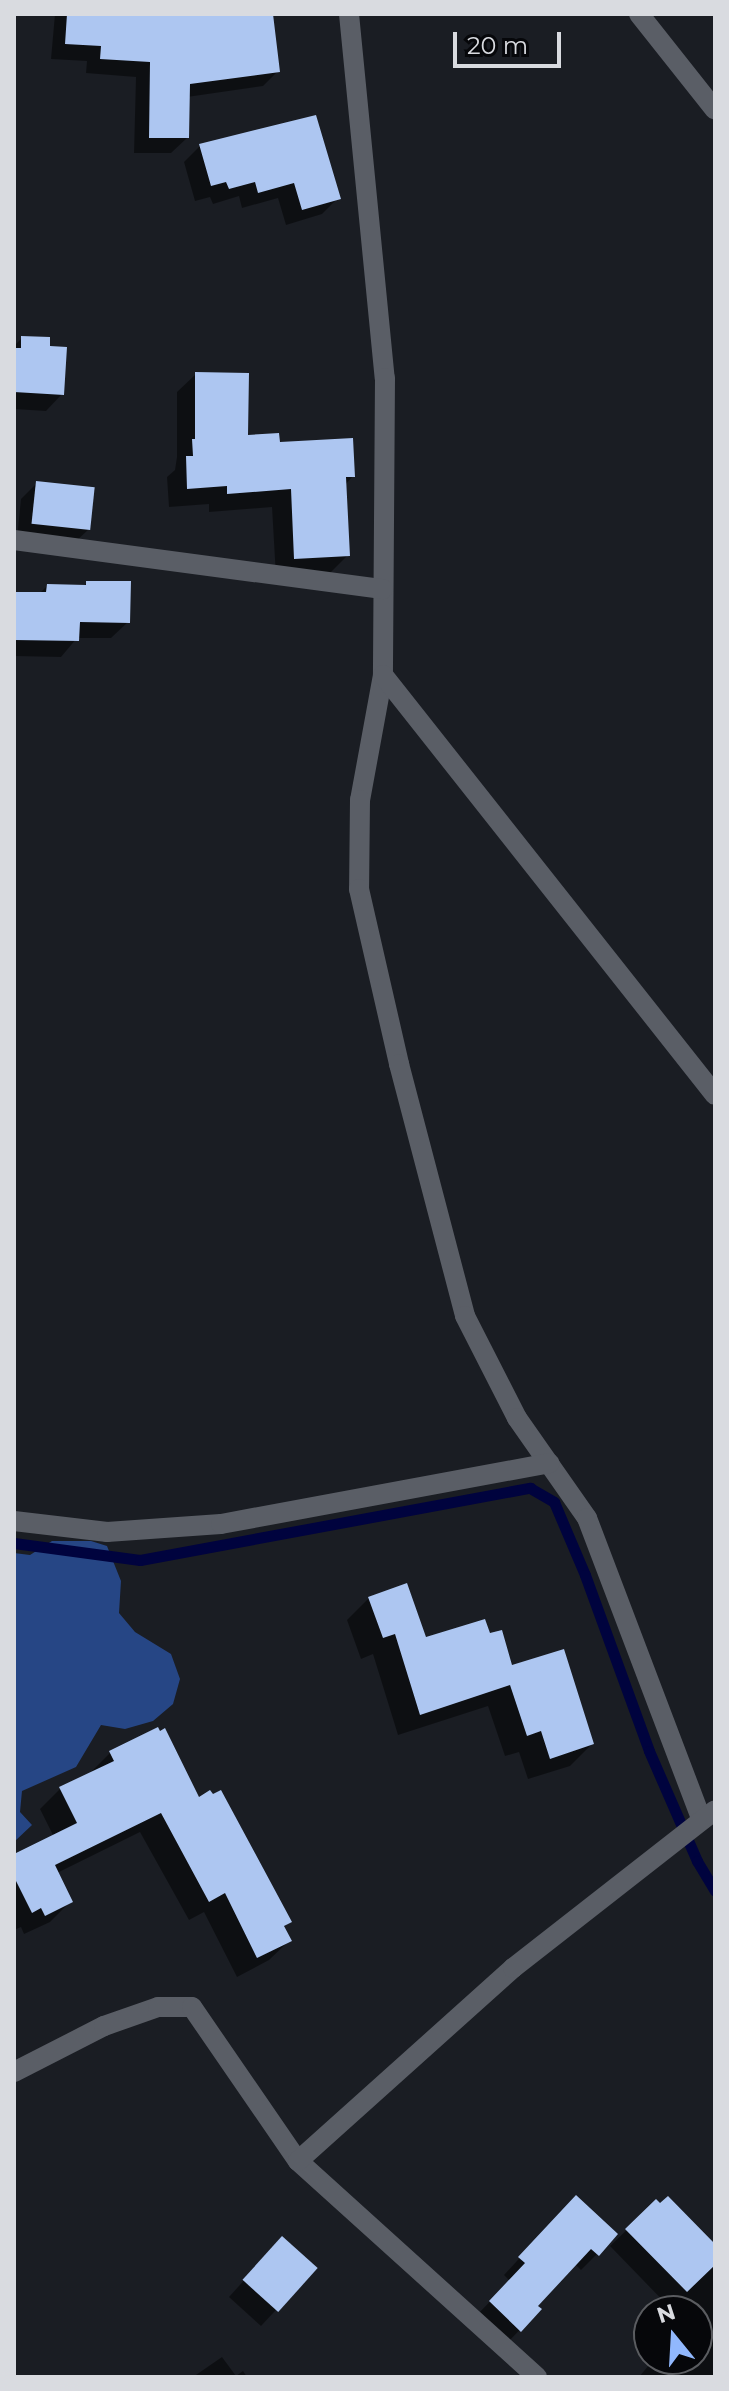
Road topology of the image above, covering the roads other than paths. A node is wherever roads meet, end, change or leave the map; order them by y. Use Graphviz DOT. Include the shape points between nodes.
graph roads {
  1 [pos="349,14"];
  2 [pos="639,14"];
  3 [pos="715,110"];
  4 [pos="14,540"];
  5 [pos="383,589"];
  6 [pos="383,675"];
  7 [pos="715,1095"];
  8 [pos="549,1463"];
  9 [pos="14,1521"];
  10 [pos="709,1815"];
  11 [pos="14,2072"];
  12 [pos="298,2161"];
  13 [pos="537,2377"];
  1 -- 5 [label="street" via="385,378"];
  2 -- 3 [label="street"];
  4 -- 5 [label="street"];
  5 -- 6 [label="street"];
  6 -- 7 [label="street"];
  6 -- 8 [label="street" via="360,800 359,889 465,1316 517,1418"];
  8 -- 9 [label="street" via="221,1524 107,1532"];
  8 -- 10 [label="street" via="587,1518"];
  10 -- 12 [label="street" via="513,1968"];
  11 -- 12 [label="street" via="104,2026 158,2007 192,2007"];
  12 -- 13 [label="street"];
}
